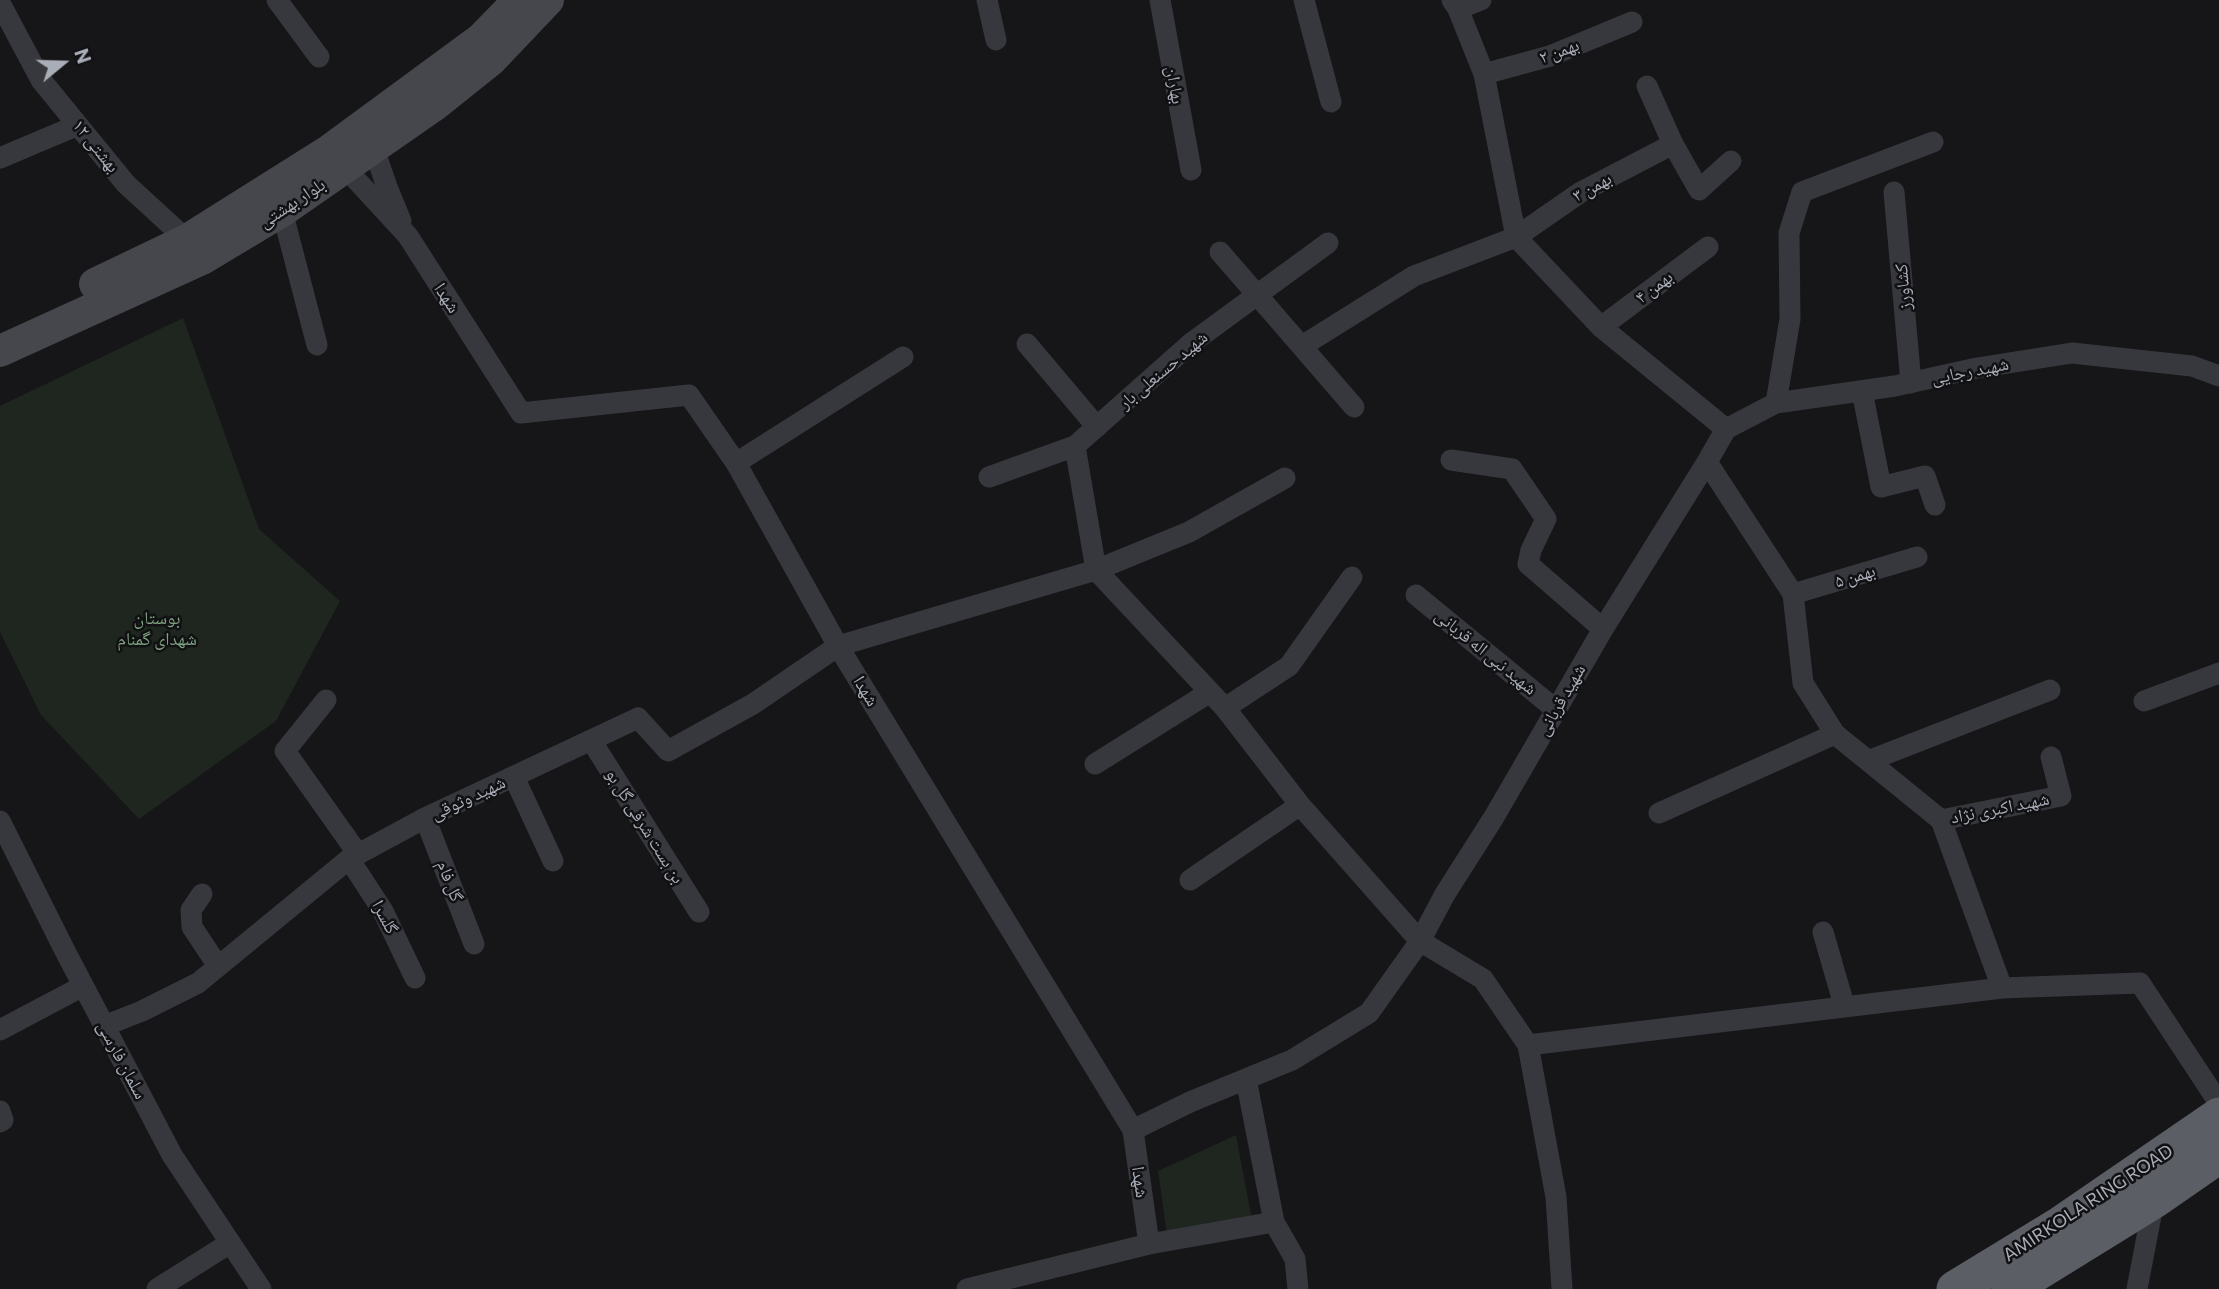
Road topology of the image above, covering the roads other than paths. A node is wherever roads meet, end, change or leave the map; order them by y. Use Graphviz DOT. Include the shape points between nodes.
graph roads {
  1 [pos="277,0"];
  2 [pos="519,0"];
  3 [pos="548,0"];
  4 [pos="987,0"];
  5 [pos="1160,0"];
  6 [pos="1304,0"];
  7 [pos="1480,0"];
  8 [pos="0,3"];
  9 [pos="1455,4"];
  10 [pos="1632,22"];
  11 [pos="996,40"];
  12 [pos="319,57"];
  13 [pos="1484,74"];
  14 [pos="1647,86"];
  15 [pos="1331,103"];
  16 [pos="78,125"];
  17 [pos="366,139"];
  18 [pos="1933,142"];
  19 [pos="1673,144"];
  20 [pos="0,158"];
  21 [pos="337,159"];
  22 [pos="1731,161"];
  23 [pos="1191,170"];
  24 [pos="1894,192"];
  25 [pos="282,211"];
  26 [pos="408,236"];
  27 [pos="1516,237"];
  28 [pos="1328,243"];
  29 [pos="1708,247"];
  30 [pos="194,250"];
  31 [pos="1220,252"];
  32 [pos="1257,295"];
  33 [pos="1601,327"];
  34 [pos="0,329"];
  35 [pos="1027,344"];
  36 [pos="317,345"];
  37 [pos="1303,346"];
  38 [pos="0,351"];
  39 [pos="903,357"];
  40 [pos="2219,376"];
  41 [pos="1912,383"];
  42 [pos="1862,391"];
  43 [pos="1776,403"];
  44 [pos="1354,407"];
  45 [pos="1097,426"];
  46 [pos="1726,429"];
  47 [pos="1075,446"];
  48 [pos="1451,460"];
  49 [pos="1707,462"];
  50 [pos="736,463"];
  51 [pos="989,477"];
  52 [pos="1285,478"];
  53 [pos="1935,505"];
  54 [pos="1917,557"];
  55 [pos="1096,570"];
  56 [pos="1352,578"];
  57 [pos="1793,594"];
  58 [pos="1416,595"];
  59 [pos="1603,629"];
  60 [pos="838,646"];
  61 [pos="2219,673"];
  62 [pos="2050,690"];
  63 [pos="1210,692"];
  64 [pos="326,701"];
  65 [pos="2144,701"];
  66 [pos="1225,708"];
  67 [pos="1555,709"];
  68 [pos="1835,734"];
  69 [pos="591,740"];
  70 [pos="2051,757"];
  71 [pos="1868,761"];
  72 [pos="1095,764"];
  73 [pos="513,777"];
  74 [pos="1300,805"];
  75 [pos="1659,813"];
  76 [pos="425,818"];
  77 [pos="1941,820"];
  78 [pos="0,821"];
  79 [pos="354,857"];
  80 [pos="553,861"];
  81 [pos="1190,880"];
  82 [pos="202,894"];
  83 [pos="699,912"];
  84 [pos="1824,932"];
  85 [pos="1420,941"];
  86 [pos="474,944"];
  87 [pos="218,966"];
  88 [pos="415,978"];
  89 [pos="83,986"];
  90 [pos="2002,988"];
  91 [pos="1844,1005"];
  92 [pos="104,1026"];
  93 [pos="0,1030"];
  94 [pos="1528,1045"];
  95 [pos="1246,1079"];
  96 [pos="2219,1103"];
  97 [pos="0,1111"];
  98 [pos="2219,1116"];
  99 [pos="0,1122"];
  100 [pos="1133,1130"];
  101 [pos="2217,1165"];
  102 [pos="2154,1200"];
  103 [pos="1274,1222"];
  104 [pos="230,1243"];
  105 [pos="1149,1244"];
  106 [pos="157,1289"];
  107 [pos="261,1289"];
  108 [pos="967,1289"];
  109 [pos="1298,1289"];
  110 [pos="1562,1289"];
  111 [pos="1955,1289"];
  112 [pos="2010,1289"];
  113 [pos="2137,1289"];
  1 -- 12 [label="street"];
  2 -- 17 [label="main road, بلوار بهشتی"];
  3 -- 17 [label="main road, بلوار بهشتی" via="491,60"];
  4 -- 11 [label="street"];
  5 -- 23 [label="street, بهاران"];
  6 -- 15 [label="street"];
  7 -- 9 [label="street"];
  8 -- 16 [label="street, بهشتی ۱۲" via="41,80"];
  9 -- 13 [label="street"];
  10 -- 13 [label="street, بهمن ۲" via="1550,56"];
  13 -- 27 [label="street"];
  14 -- 19 [label="street"];
  16 -- 20 [label="street"];
  16 -- 30 [label="street, بهشتی ۱۲" via="126,184"];
  17 -- 21 [label="main road, بلوار بهشتی"];
  17 -- 26 [label="street"];
  18 -- 43 [label="street" via="1802,192 1789,233 1790,319"];
  19 -- 22 [label="street" via="1699,190"];
  19 -- 27 [label="street, بهمن ۳" via="1581,192"];
  21 -- 25 [label="main road, بلوار بهشتی"];
  21 -- 26 [label="street, شهدا"];
  21 -- 30 [label="main road, بلوار بهشتی"];
  24 -- 41 [label="street, کشاورز"];
  25 -- 30 [label="main road, بلوار بهشتی"];
  25 -- 36 [label="street"];
  26 -- 50 [label="street, شهدا" via="522,414 689,395"];
  27 -- 33 [label="street"];
  27 -- 37 [label="street, بهمن ۳" via="1414,276"];
  28 -- 32 [label="street, شهید حسنعلی بار"];
  29 -- 33 [label="street, بهمن ۴"];
  30 -- 34 [label="main road, بلوار بهشتی"];
  30 -- 38 [label="main road, بلوار بهشتی"];
  31 -- 32 [label="street"];
  32 -- 37 [label="street"];
  32 -- 45 [label="street, شهید حسنعلی بار" via="1190,344"];
  33 -- 46 [label="street"];
  35 -- 45 [label="street"];
  37 -- 44 [label="street"];
  39 -- 50 [label="street"];
  40 -- 41 [label="street, شهید رجایی" via="2192,366 2072,353"];
  41 -- 42 [label="street, شهید رجایی"];
  42 -- 43 [label="street, شهید رجایی"];
  42 -- 53 [label="street" via="1881,487 1926,476"];
  43 -- 46 [label="street, شهید رجایی"];
  45 -- 47 [label="street, شهید حسنعلی بار"];
  46 -- 49 [label="street, شهید قربانی"];
  47 -- 51 [label="street, شهید حسنعلی بار"];
  47 -- 55 [label="street"];
  48 -- 59 [label="street" via="1512,469 1546,519 1528,564"];
  49 -- 57 [label="street"];
  49 -- 59 [label="street, شهید قربانی"];
  50 -- 60 [label="street, شهدا"];
  52 -- 55 [label="street" via="1189,532"];
  54 -- 57 [label="street, بهمن ۵"];
  55 -- 60 [label="street"];
  55 -- 63 [label="street"];
  56 -- 66 [label="street" via="1289,666"];
  57 -- 68 [label="street" via="1802,683"];
  58 -- 67 [label="street, شهید نبی اله قربانی"];
  59 -- 67 [label="street, شهید قربانی"];
  60 -- 69 [label="street, شهید وثوقی" via="753,704 668,751 638,718"];
  60 -- 100 [label="street, شهدا"];
  61 -- 65 [label="street"];
  62 -- 71 [label="street"];
  63 -- 66 [label="street"];
  63 -- 72 [label="street"];
  64 -- 79 [label="street, گلسرا" via="285,751"];
  66 -- 74 [label="street"];
  67 -- 85 [label="street, شهید قربانی"];
  68 -- 71 [label="street"];
  68 -- 75 [label="street"];
  69 -- 73 [label="street, شهید وثوقی"];
  69 -- 83 [label="street, بن بست شرقی گل بو"];
  70 -- 77 [label="street, شهید اکبری نژاد" via="2061,796"];
  71 -- 77 [label="street"];
  73 -- 76 [label="street, شهید وثوقی"];
  73 -- 80 [label="street"];
  74 -- 81 [label="street"];
  74 -- 85 [label="street"];
  76 -- 79 [label="street, شهید وثوقی"];
  76 -- 86 [label="street, گل فام"];
  77 -- 90 [label="street"];
  78 -- 89 [label="street, سلمان فارسی"];
  79 -- 87 [label="street, شهید وثوقی"];
  79 -- 88 [label="street, گلسرا"];
  82 -- 87 [label="street" via="191,910 191,928"];
  84 -- 91 [label="street"];
  85 -- 94 [label="street" via="1483,979"];
  85 -- 95 [label="street, شهید قربانی" via="1369,1013 1292,1060"];
  87 -- 92 [label="street, شهید وثوقی" via="198,983"];
  89 -- 92 [label="street, سلمان فارسی"];
  89 -- 93 [label="street"];
  90 -- 91 [label="street"];
  90 -- 96 [label="street" via="2140,983"];
  91 -- 94 [label="street"];
  92 -- 104 [label="street, سلمان فارسی" via="172,1155"];
  94 -- 110 [label="street" via="1556,1197"];
  95 -- 100 [label="street, شهید قربانی"];
  95 -- 103 [label="street"];
  97 -- 99 [label="street"];
  98 -- 111 [label="highway, AMIRKOLA RING ROAD" via="2060,1225"];
  100 -- 105 [label="street, شهدا"];
  101 -- 102 [label="highway, AMIRKOLA RING ROAD"];
  102 -- 112 [label="highway, AMIRKOLA RING ROAD"];
  102 -- 113 [label="street"];
  103 -- 105 [label="street"];
  103 -- 109 [label="street" via="1295,1259"];
  104 -- 106 [label="street"];
  104 -- 107 [label="street, سلمان فارسی"];
  105 -- 108 [label="street"];
}
